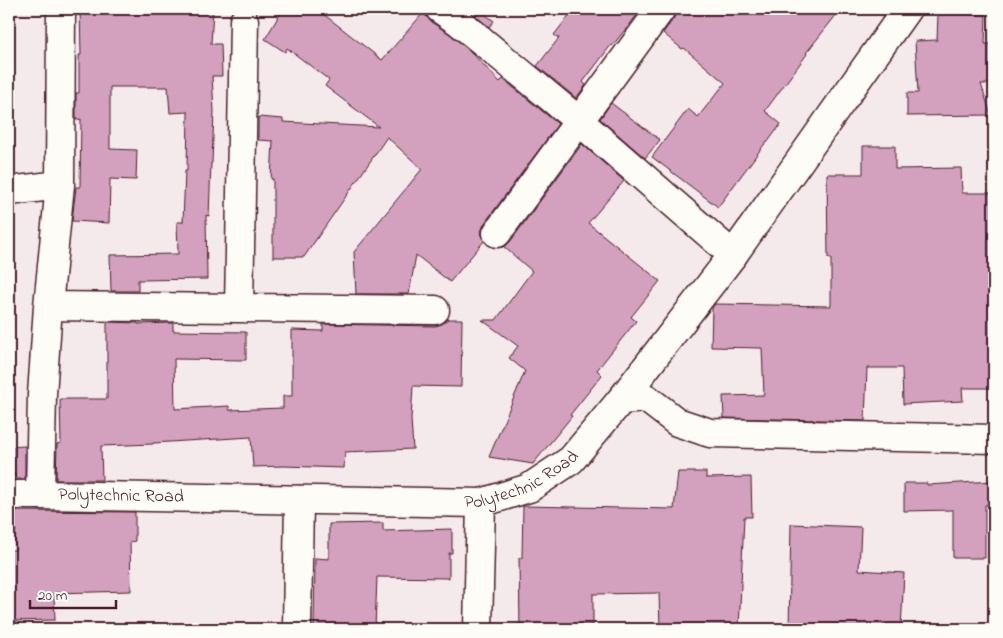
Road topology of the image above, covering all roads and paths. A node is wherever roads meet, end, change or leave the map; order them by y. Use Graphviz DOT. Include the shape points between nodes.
graph roads {
  1 [pos="61,9"];
  2 [pos="440,9"];
  3 [pos="661,9"];
  4 [pos="907,9"];
  5 [pos="244,21"];
  6 [pos="579,121"];
  7 [pos="60,185"];
  8 [pos="9,191"];
  9 [pos="497,233"];
  10 [pos="733,255"];
  11 [pos="48,306"];
  12 [pos="239,308"];
  13 [pos="435,310"];
  14 [pos="621,400"];
  15 [pos="994,439"];
  16 [pos="9,495"];
  17 [pos="40,495"];
  18 [pos="299,500"];
  19 [pos="481,503"];
  20 [pos="297,629"];
  21 [pos="478,629"];
  1 -- 7 [label="street"];
  2 -- 6 [label="street"];
  3 -- 6 [label="street"];
  4 -- 10 [label="street, Polytechnic Road"];
  5 -- 12 [label="street"];
  6 -- 9 [label="street"];
  6 -- 10 [label="street"];
  7 -- 8 [label="street"];
  7 -- 11 [label="street"];
  10 -- 14 [label="street, Polytechnic Road"];
  11 -- 12 [label="street"];
  11 -- 17 [label="street"];
  12 -- 13 [label="street"];
  14 -- 15 [label="street" via="646,398 677,422 710,433"];
  14 -- 19 [label="street, Polytechnic Road" via="571,460 529,488"];
  16 -- 17 [label="street, Polytechnic Road"];
  17 -- 18 [label="street, Polytechnic Road"];
  18 -- 19 [label="street, Polytechnic Road"];
  18 -- 20 [label="street"];
  19 -- 21 [label="street"];
}
